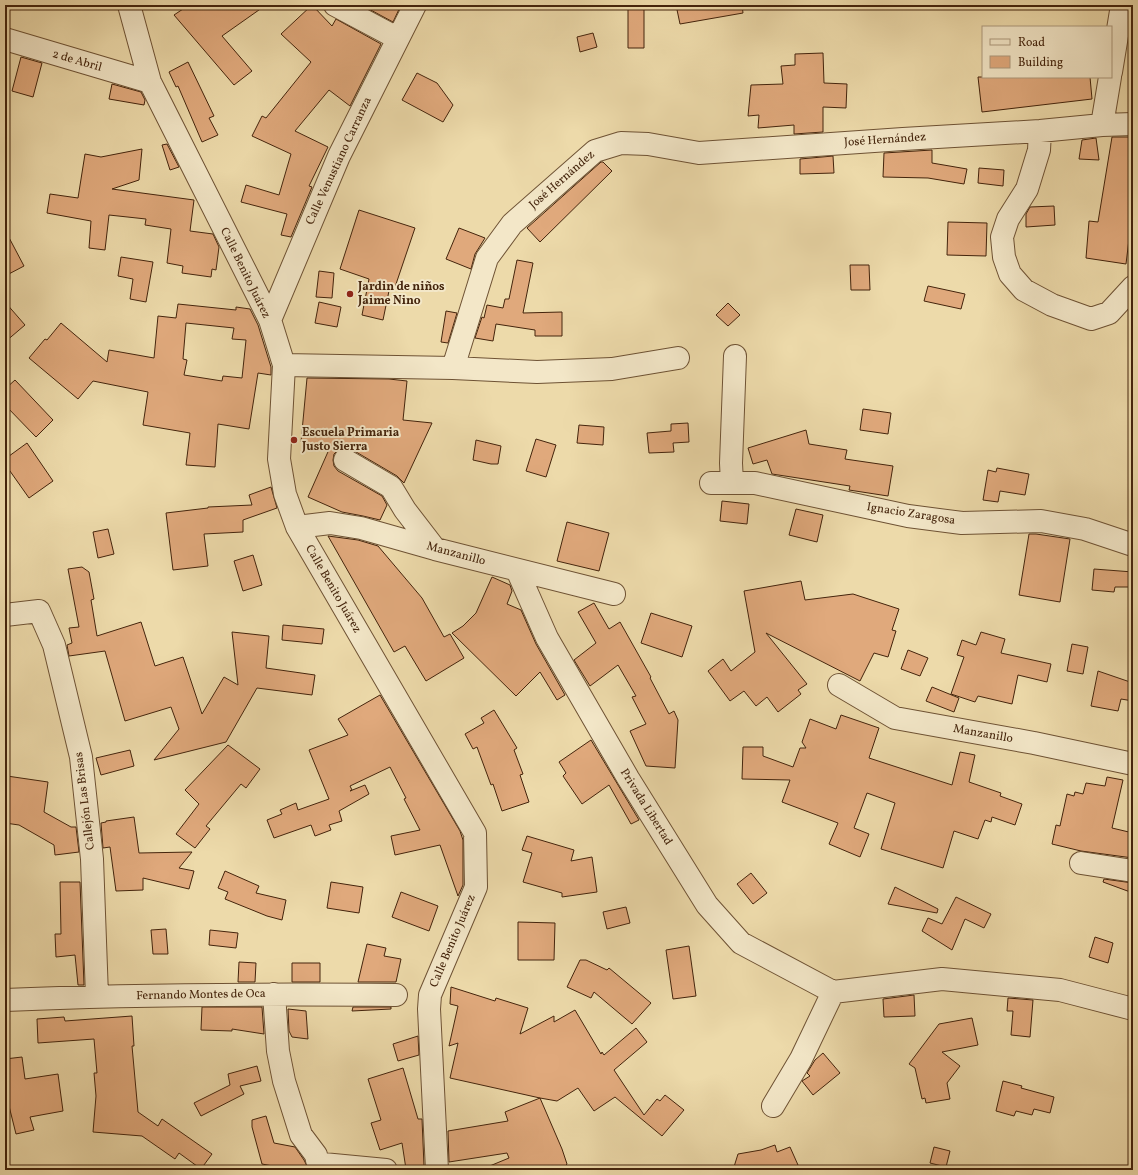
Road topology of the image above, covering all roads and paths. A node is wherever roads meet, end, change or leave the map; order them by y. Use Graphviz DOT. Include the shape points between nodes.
graph roads {
  1 [pos="129,5"];
  2 [pos="335,5"];
  3 [pos="415,5"];
  4 [pos="1122,5"];
  5 [pos="397,38"];
  6 [pos="5,40"];
  7 [pos="1112,66"];
  8 [pos="1110,78"];
  9 [pos="150,82"];
  10 [pos="1133,124"];
  11 [pos="1102,125"];
  12 [pos="1040,131"];
  13 [pos="1133,287"];
  14 [pos="270,320"];
  15 [pos="735,356"];
  16 [pos="678,358"];
  17 [pos="284,365"];
  18 [pos="453,368"];
  19 [pos="344,460"];
  20 [pos="297,527"];
  21 [pos="1133,545"];
  22 [pos="435,549"];
  23 [pos="517,570"];
  24 [pos="614,594"];
  25 [pos="5,615"];
  26 [pos="839,685"];
  27 [pos="1133,764"];
  28 [pos="1082,862"];
  29 [pos="1133,871"];
  30 [pos="833,992"];
  31 [pos="274,994"];
  32 [pos="396,995"];
  33 [pos="98,996"];
  34 [pos="5,1000"];
  35 [pos="1133,1009"];
  36 [pos="774,1106"];
  37 [pos="386,1170"];
  38 [pos="437,1170"];
  1 -- 9 [label="street, Calle Benito Juárez"];
  2 -- 5 [label="street"];
  3 -- 5 [label="street, Calle Venustiano Carranza"];
  4 -- 7 [label="street"];
  5 -- 14 [label="street, Calle Venustiano Carranza" via="339,156"];
  6 -- 9 [label="street, 2 de Abril"];
  8 -- 11 [label="street"];
  9 -- 14 [label="street, Calle Benito Juárez"];
  10 -- 11 [label="street, José Hernández"];
  11 -- 12 [label="street, José Hernández"];
  12 -- 13 [label="street" via="1039,150 1027,189 1008,219 1002,237 1004,257 1010,274 1024,290 1052,305 1091,319 1109,313"];
  12 -- 18 [label="street, José Hernández" via="699,153 648,144 621,143 595,151 512,224 487,258"];
  14 -- 17 [label="street, Calle Benito Juárez"];
  15 -- 21 [label="street, Ignacio Zaragosa" via="731,464 722,483 755,483 915,517 962,523 1041,521 1085,529"];
  16 -- 18 [label="street" via="612,369 537,372"];
  17 -- 18 [label="street"];
  17 -- 20 [label="street, Calle Benito Juárez" via="279,459 285,494"];
  19 -- 22 [label="street" via="391,487"];
  20 -- 22 [label="street, Manzanillo" via="330,523 361,528"];
  20 -- 38 [label="street, Calle Benito Juárez" via="475,832 476,887 430,995"];
  22 -- 23 [label="street, Manzanillo"];
  23 -- 24 [label="street, Manzanillo"];
  23 -- 30 [label="street, Privada Libertad" via="547,638 628,778 707,905 741,944"];
  25 -- 33 [label="street, Callejón Las Brisas" via="39,611 54,645 81,757 92,859"];
  26 -- 27 [label="street, Manzanillo" via="895,718"];
  28 -- 29 [label="street"];
  30 -- 35 [label="street" via="942,979 1060,990"];
  30 -- 36 [label="street"];
  31 -- 32 [label="street, Fernando Montes de Oca"];
  31 -- 33 [label="street, Fernando Montes de Oca"];
  31 -- 37 [label="street" via="278,1051 284,1081 301,1135 317,1160 323,1164"];
  33 -- 34 [label="street, Fernando Montes de Oca"];
}
